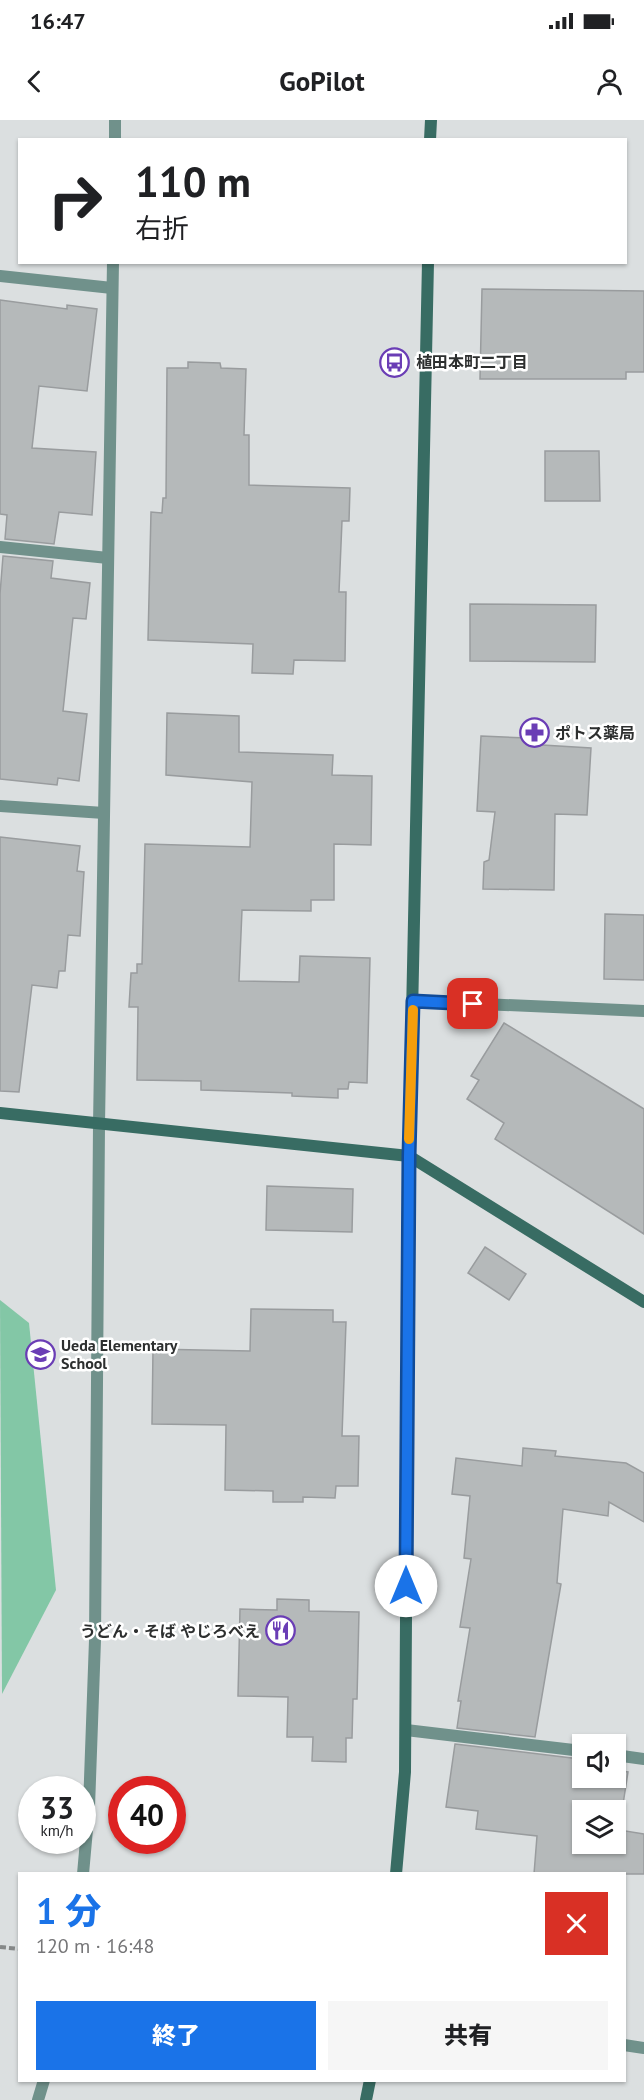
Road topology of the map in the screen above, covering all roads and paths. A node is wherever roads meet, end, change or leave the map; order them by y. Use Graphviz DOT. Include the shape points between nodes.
graph roads {
  1 [pos="115,120"];
  2 [pos="431,120"];
  3 [pos="115,138"];
  4 [pos="430,138"];
  5 [pos="113,264"];
  6 [pos="428,264"];
  7 [pos="0,276"];
  8 [pos="112,288"];
  9 [pos="0,547"];
  10 [pos="108,558"];
  11 [pos="0,806"];
  12 [pos="104,813"];
  13 [pos="413,1001"];
  14 [pos="644,1011"];
  15 [pos="0,1113"];
  16 [pos="99,1125"];
  17 [pos="409,1156"];
  18 [pos="644,1302"];
  19 [pos="406,1730"];
  20 [pos="572,1750"];
  21 [pos="626,1757"];
  22 [pos="644,1759"];
  23 [pos="82,1872"];
  24 [pos="396,1872"];
  25 [pos="0,1947"];
  26 [pos="18,1949"];
  27 [pos="626,2045"];
  28 [pos="644,2048"];
  29 [pos="43,2082"];
  30 [pos="370,2082"];
  31 [pos="38,2100"];
  32 [pos="366,2100"];
  1 -- 3 [label="street"];
  2 -- 4 [label="street"];
  5 -- 8 [label="street"];
  6 -- 13 [label="street"];
  7 -- 8 [label="street"];
  8 -- 10 [label="street"];
  9 -- 10 [label="street"];
  10 -- 12 [label="street"];
  11 -- 12 [label="street"];
  12 -- 16 [label="street"];
  13 -- 14 [label="street"];
  13 -- 17 [label="street"];
  15 -- 16 [label="street"];
  16 -- 17 [label="street"];
  16 -- 23 [label="street" via="95,1640 89,1807"];
  17 -- 18 [label="street"];
  17 -- 19 [label="street"];
  19 -- 20 [label="street"];
  19 -- 24 [label="street"];
  21 -- 22 [label="street"];
  25 -- 26 [label="path"];
  27 -- 28 [label="street"];
  29 -- 31 [label="street"];
  30 -- 32 [label="street"];
}
